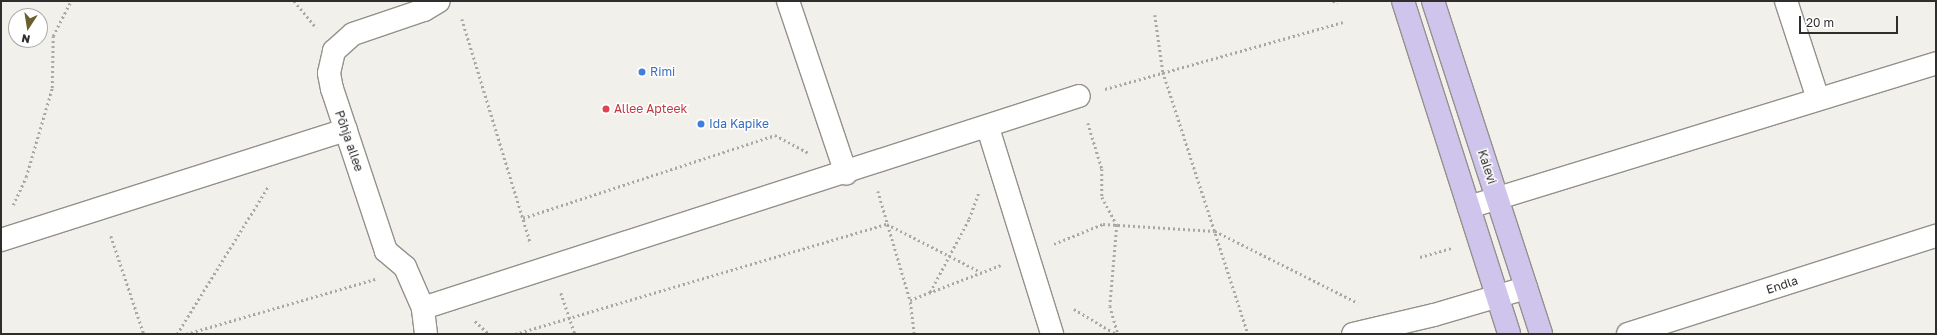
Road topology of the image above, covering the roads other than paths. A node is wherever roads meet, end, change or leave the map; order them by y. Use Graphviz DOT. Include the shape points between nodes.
graph roads {
  1 [pos="439,1"];
  2 [pos="788,1"];
  3 [pos="1403,1"];
  4 [pos="1433,1"];
  5 [pos="1786,1"];
  6 [pos="1936,63"];
  7 [pos="1080,96"];
  8 [pos="1818,99"];
  9 [pos="988,128"];
  10 [pos="346,130"];
  11 [pos="846,173"];
  12 [pos="1497,198"];
  13 [pos="1469,207"];
  14 [pos="1936,236"];
  15 [pos="1,240"];
  16 [pos="1526,288"];
  17 [pos="1497,296"];
  18 [pos="423,308"];
  19 [pos="426,334"];
  20 [pos="1052,334"];
  21 [pos="1352,334"];
  22 [pos="1509,334"];
  23 [pos="1541,334"];
  24 [pos="1628,334"];
  1 -- 10 [label="street, Põhja allee" via="424,10 353,34 334,51 329,73"];
  2 -- 11 [label="street"];
  3 -- 13 [label="main road"];
  4 -- 12 [label="main road, Kalevi"];
  5 -- 8 [label="street"];
  6 -- 8 [label="street"];
  7 -- 9 [label="street"];
  8 -- 12 [label="street"];
  9 -- 11 [label="street"];
  9 -- 20 [label="street"];
  10 -- 15 [label="street"];
  10 -- 18 [label="street, Põhja allee" via="386,251 405,267"];
  11 -- 18 [label="street"];
  12 -- 13 [label="street"];
  12 -- 16 [label="main road, Kalevi"];
  13 -- 17 [label="main road"];
  14 -- 24 [label="street, Endla"];
  16 -- 17 [label="street"];
  16 -- 23 [label="main road, Kalevi"];
  17 -- 21 [label="street"];
  17 -- 22 [label="main road"];
  18 -- 19 [label="street, Põhja allee"];
}
